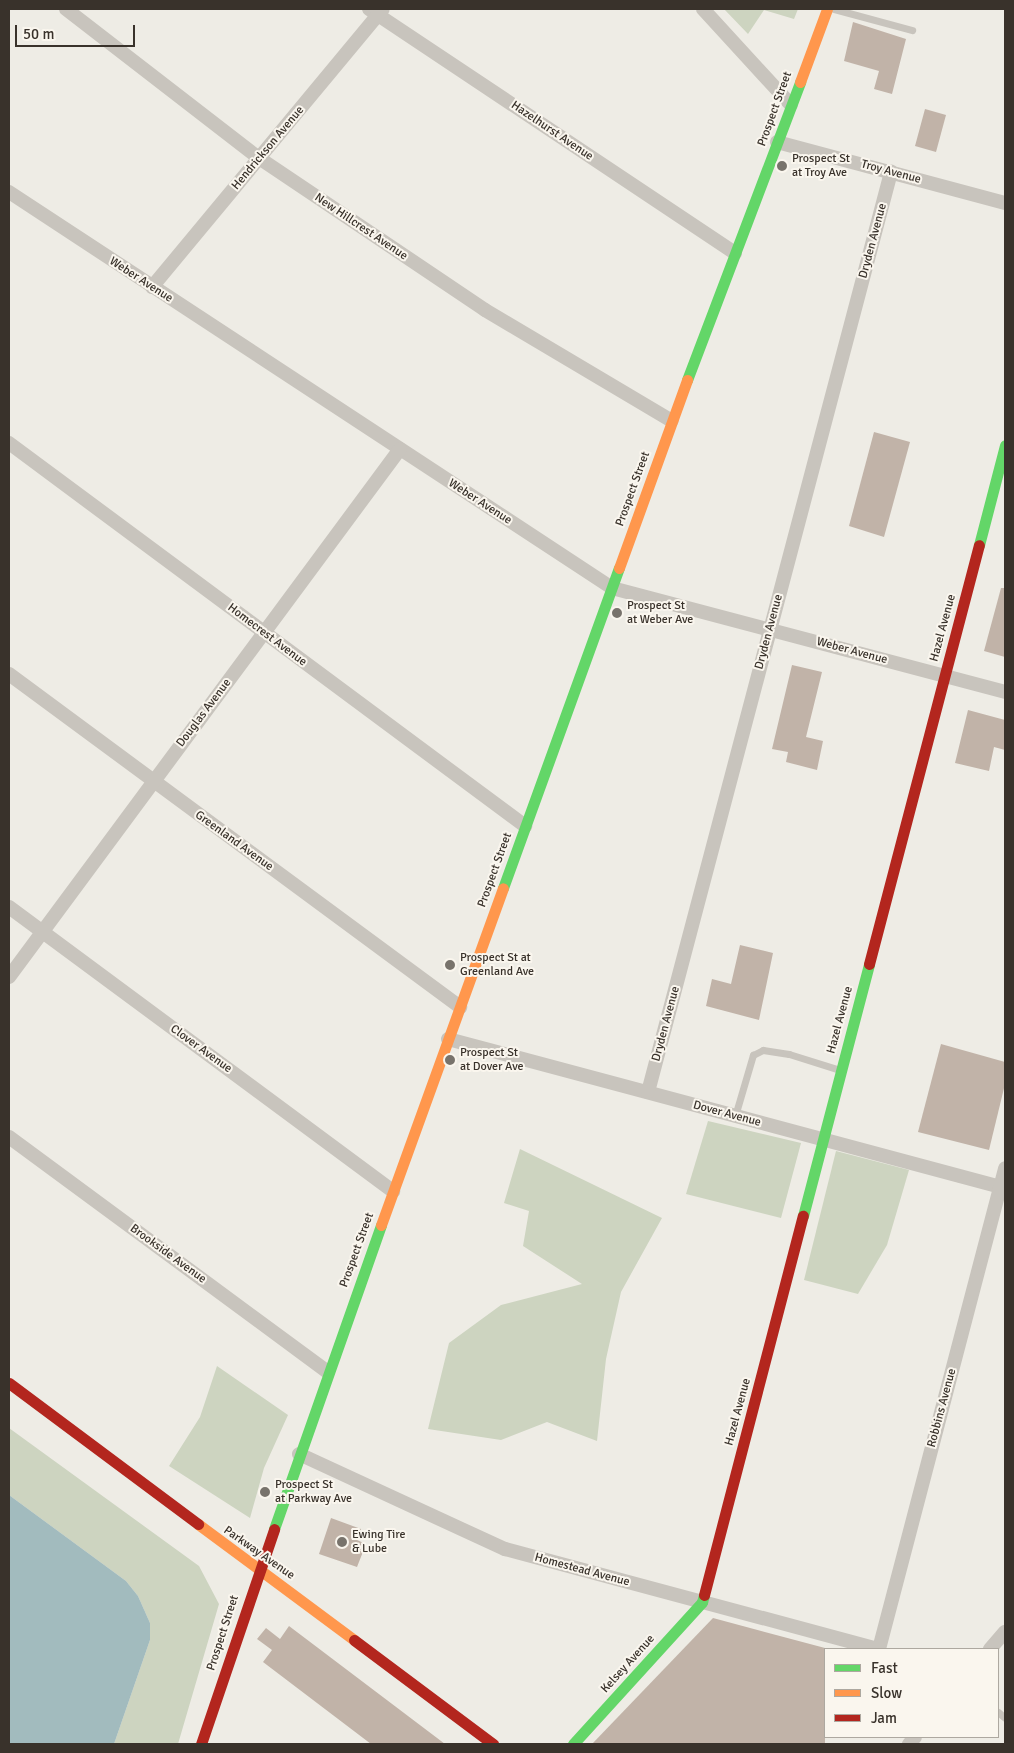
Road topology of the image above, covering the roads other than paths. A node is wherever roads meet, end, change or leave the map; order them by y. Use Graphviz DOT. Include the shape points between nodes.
graph roads {
  1 [pos="66,9"];
  2 [pos="703,9"];
  3 [pos="827,9"];
  4 [pos="834,9"];
  5 [pos="376,11"];
  6 [pos="912,30"];
  7 [pos="791,105"];
  8 [pos="777,142"];
  9 [pos="259,158"];
  10 [pos="891,172"];
  11 [pos="9,192"];
  12 [pos="1005,203"];
  13 [pos="736,253"];
  14 [pos="152,287"];
  15 [pos="672,421"];
  16 [pos="9,443"];
  17 [pos="1005,445"];
  18 [pos="400,449"];
  19 [pos="612,588"];
  20 [pos="770,630"];
  21 [pos="264,632"];
  22 [pos="9,674"];
  23 [pos="945,676"];
  24 [pos="1005,692"];
  25 [pos="154,781"];
  26 [pos="525,826"];
  27 [pos="9,907"];
  28 [pos="42,932"];
  29 [pos="9,977"];
  30 [pos="460,1007"];
  31 [pos="448,1039"];
  32 [pos="841,1071"];
  33 [pos="648,1092"];
  34 [pos="735,1116"];
  35 [pos="9,1137"];
  36 [pos="823,1140"];
  37 [pos="1005,1168"];
  38 [pos="1003,1188"];
  39 [pos="393,1191"];
  40 [pos="328,1372"];
  41 [pos="9,1384"];
  42 [pos="299,1454"];
  43 [pos="258,1570"];
  44 [pos="702,1602"];
  45 [pos="1005,1632"];
  46 [pos="875,1648"];
  47 [pos="879,1648"];
  48 [pos="991,1648"];
  49 [pos="201,1744"];
  50 [pos="493,1744"];
  51 [pos="573,1744"];
  1 -- 9 [label="street, New Hillcrest Avenue"];
  2 -- 7 [label="street"];
  3 -- 7 [label="street, Prospect Street"];
  4 -- 6 [label="lane"];
  5 -- 9 [label="street, Hendrickson Avenue"];
  5 -- 13 [label="street, Hazelhurst Avenue"];
  7 -- 8 [label="street, Prospect Street"];
  8 -- 10 [label="street, Troy Avenue"];
  8 -- 13 [label="street, Prospect Street"];
  9 -- 14 [label="street, Hendrickson Avenue"];
  9 -- 15 [label="street, New Hillcrest Avenue" via="485,310"];
  10 -- 12 [label="street, Troy Avenue"];
  10 -- 20 [label="street, Dryden Avenue"];
  11 -- 14 [label="street, Weber Avenue"];
  13 -- 15 [label="street, Prospect Street"];
  14 -- 18 [label="street, Weber Avenue"];
  15 -- 19 [label="street, Prospect Street"];
  16 -- 21 [label="street, Homecrest Avenue"];
  17 -- 23 [label="street, Hazel Avenue"];
  18 -- 19 [label="street, Weber Avenue"];
  18 -- 21 [label="street, Douglas Avenue"];
  19 -- 20 [label="street, Weber Avenue"];
  19 -- 26 [label="street, Prospect Street"];
  20 -- 23 [label="street, Weber Avenue"];
  20 -- 33 [label="street, Dryden Avenue"];
  21 -- 25 [label="street, Douglas Avenue"];
  21 -- 26 [label="street, Homecrest Avenue"];
  22 -- 25 [label="street, Greenland Avenue"];
  23 -- 24 [label="street, Weber Avenue"];
  23 -- 32 [label="street, Hazel Avenue"];
  25 -- 28 [label="street, Douglas Avenue"];
  25 -- 30 [label="street, Greenland Avenue"];
  26 -- 30 [label="street, Prospect Street"];
  27 -- 28 [label="street, Clover Avenue"];
  28 -- 29 [label="street, Douglas Avenue"];
  28 -- 39 [label="street, Clover Avenue"];
  30 -- 31 [label="street, Prospect Street"];
  31 -- 33 [label="street, Dover Avenue"];
  31 -- 39 [label="street, Prospect Street"];
  32 -- 34 [label="lane" via="789,1054 763,1050 753,1055"];
  32 -- 36 [label="street, Hazel Avenue"];
  33 -- 34 [label="street, Dover Avenue"];
  34 -- 36 [label="street, Dover Avenue"];
  35 -- 40 [label="street, Brookside Avenue"];
  36 -- 38 [label="street, Dover Avenue"];
  36 -- 44 [label="street, Hazel Avenue"];
  37 -- 38 [label="street, Robbins Avenue"];
  38 -- 47 [label="street, Robbins Avenue"];
  39 -- 40 [label="street, Prospect Street"];
  40 -- 42 [label="street, Prospect Street"];
  41 -- 43 [label="street, Parkway Avenue"];
  42 -- 43 [label="street, Prospect Street"];
  42 -- 44 [label="street, Homestead Avenue" via="505,1549"];
  43 -- 49 [label="street, Prospect Street"];
  43 -- 50 [label="street, Parkway Avenue"];
  44 -- 46 [label="street, Homestead Avenue"];
  44 -- 51 [label="street, Kelsey Avenue"];
  45 -- 48 [label="street"];
}
